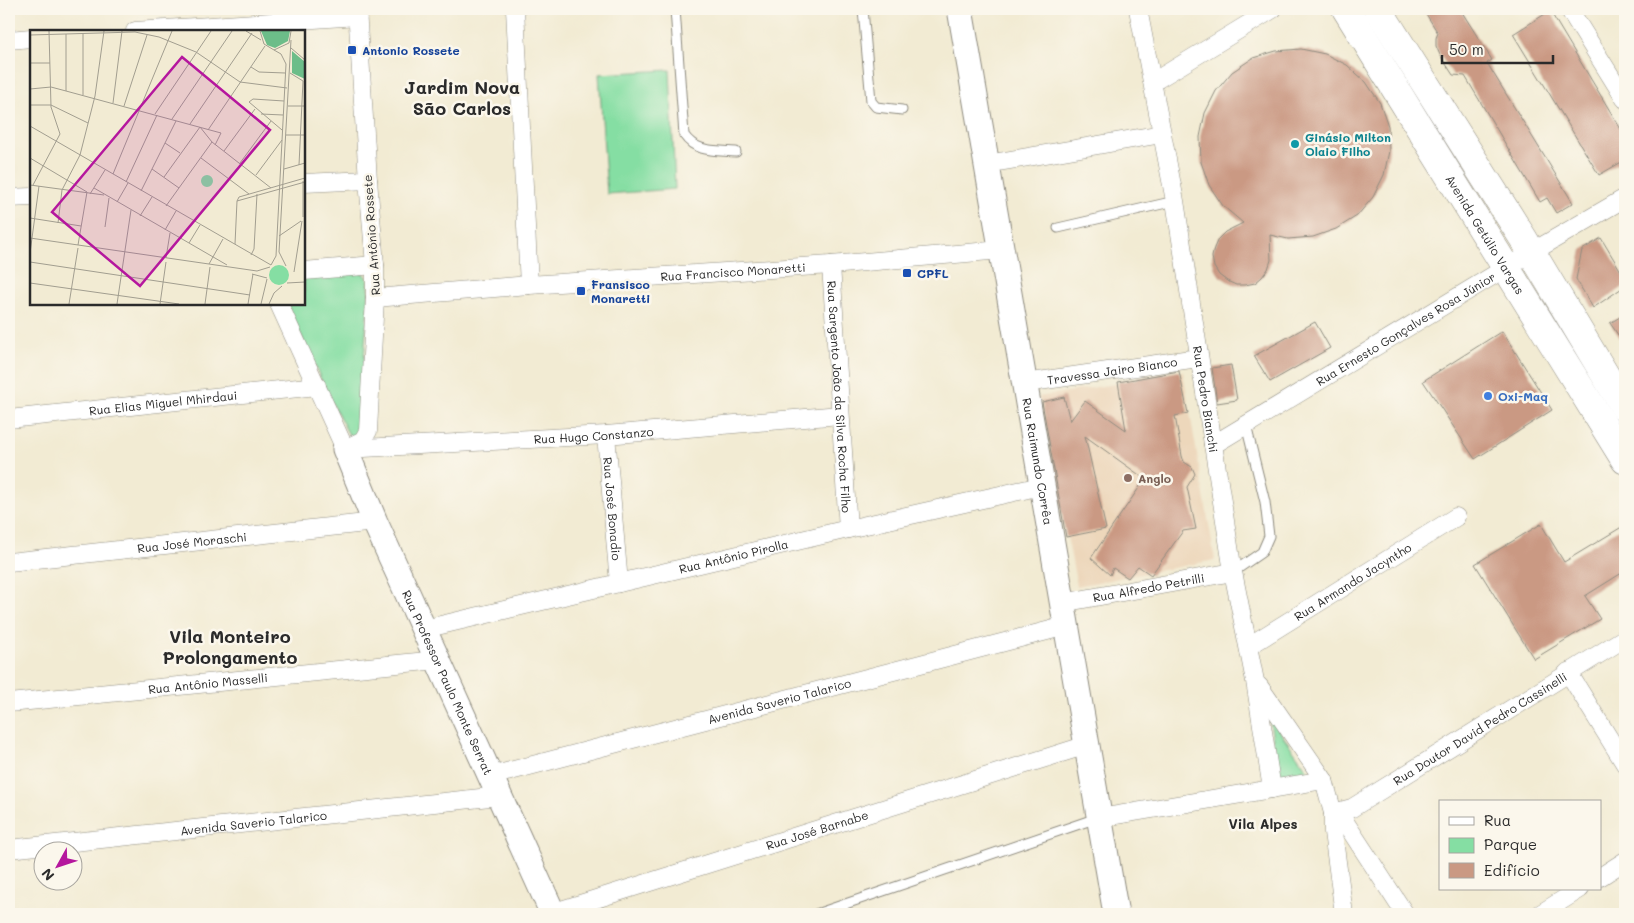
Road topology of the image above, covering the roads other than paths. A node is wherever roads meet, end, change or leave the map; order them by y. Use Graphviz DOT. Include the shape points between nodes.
graph roads {
  1 [pos="516,9"];
  2 [pos="675,9"];
  3 [pos="863,9"];
  4 [pos="960,9"];
  5 [pos="1138,9"];
  6 [pos="1273,9"];
  7 [pos="1346,9"];
  8 [pos="1378,9"];
  9 [pos="1569,9"];
  10 [pos="357,12"];
  11 [pos="147,30"];
  12 [pos="30,38"];
  13 [pos="9,40"];
  14 [pos="1153,82"];
  15 [pos="1625,99"];
  16 [pos="902,110"];
  17 [pos="1162,134"];
  18 [pos="736,152"];
  19 [pos="987,164"];
  20 [pos="368,180"];
  21 [pos="305,183"];
  22 [pos="30,197"];
  23 [pos="9,198"];
  24 [pos="1625,198"];
  25 [pos="1175,201"];
  26 [pos="1058,228"];
  27 [pos="1001,250"];
  28 [pos="1532,252"];
  29 [pos="374,266"];
  30 [pos="830,266"];
  31 [pos="1506,268"];
  32 [pos="305,271"];
  33 [pos="529,285"];
  34 [pos="375,298"];
  35 [pos="279,305"];
  36 [pos="1198,358"];
  37 [pos="1024,383"];
  38 [pos="317,386"];
  39 [pos="1625,408"];
  40 [pos="840,414"];
  41 [pos="9,419"];
  42 [pos="1246,425"];
  43 [pos="606,435"];
  44 [pos="1213,446"];
  45 [pos="345,449"];
  46 [pos="1625,460"];
  47 [pos="1041,486"];
  48 [pos="1456,517"];
  49 [pos="375,522"];
  50 [pos="848,529"];
  51 [pos="9,562"];
  52 [pos="1233,572"];
  53 [pos="619,583"];
  54 [pos="1064,615"];
  55 [pos="424,629"];
  56 [pos="1625,638"];
  57 [pos="1249,646"];
  58 [pos="437,660"];
  59 [pos="1568,672"];
  60 [pos="1255,681"];
  61 [pos="9,702"];
  62 [pos="1087,745"];
  63 [pos="1625,764"];
  64 [pos="1324,780"];
  65 [pos="495,786"];
  66 [pos="1272,789"];
  67 [pos="1333,813"];
  68 [pos="1099,818"];
  69 [pos="9,849"];
  70 [pos="1625,861"];
  71 [pos="1602,876"];
  72 [pos="1578,890"];
  73 [pos="551,914"];
  74 [pos="816,914"];
  75 [pos="1116,914"];
  76 [pos="1344,914"];
  77 [pos="1405,914"];
  78 [pos="1540,914"];
  1 -- 33 [label="street"];
  2 -- 18 [label="lane" via="684,135 690,144 700,149"];
  3 -- 16 [label="lane" via="871,101 876,107"];
  4 -- 19 [label="main road, Rua Raimundo Corrêa"];
  5 -- 14 [label="street, Rua Pedro Bianchi"];
  6 -- 14 [label="street"];
  7 -- 31 [label="main road, Avenida Getúlio Vargas"];
  8 -- 28 [label="main road"];
  9 -- 15 [label="street"];
  10 -- 11 [label="street"];
  10 -- 20 [label="street, Rua Antônio Rossete"];
  12 -- 13 [label="street"];
  14 -- 17 [label="street, Rua Pedro Bianchi"];
  17 -- 19 [label="street"];
  17 -- 25 [label="street, Rua Pedro Bianchi"];
  19 -- 27 [label="main road, Rua Raimundo Corrêa"];
  20 -- 21 [label="street"];
  20 -- 29 [label="street, Rua Antônio Rossete"];
  22 -- 23 [label="street"];
  24 -- 28 [label="street, Rua Ernesto Gonçalves Rosa Júnior"];
  25 -- 26 [label="lane"];
  25 -- 36 [label="street, Rua Pedro Bianchi"];
  27 -- 30 [label="street, Rua Francisco Monaretti"];
  27 -- 37 [label="main road, Rua Raimundo Corrêa"];
  28 -- 31 [label="street, Rua Ernesto Gonçalves Rosa Júnior"];
  28 -- 39 [label="main road"];
  29 -- 32 [label="street"];
  29 -- 34 [label="street, Rua Antônio Rossete"];
  30 -- 33 [label="street, Rua Francisco Monaretti"];
  30 -- 40 [label="street, Rua Sargento João da Silva Rocha Filho"];
  31 -- 42 [label="street, Rua Ernesto Gonçalves Rosa Júnior"];
  31 -- 46 [label="main road, Avenida Getúlio Vargas"];
  33 -- 34 [label="street, Rua Francisco Monaretti"];
  34 -- 45 [label="street, Rua Antônio Rossete" via="368,431 363,440"];
  35 -- 38 [label="street"];
  36 -- 37 [label="street, Travessa Jairo Bianco"];
  36 -- 44 [label="street, Rua Pedro Bianchi"];
  37 -- 47 [label="main road, Rua Raimundo Corrêa"];
  38 -- 41 [label="street, Rua Elias Miguel Mhirdaui"];
  38 -- 45 [label="street"];
  40 -- 43 [label="street, Rua Hugo Constanzo"];
  40 -- 50 [label="street, Rua Sargento João da Silva Rocha Filho"];
  42 -- 44 [label="street, Rua Ernesto Gonçalves Rosa Júnior"];
  42 -- 52 [label="lane" via="1265,502 1269,536 1262,552"];
  43 -- 45 [label="street, Rua Hugo Constanzo"];
  43 -- 53 [label="street, Rua José Bonadio"];
  44 -- 52 [label="street, Rua Pedro Bianchi"];
  45 -- 49 [label="main road, Rua Professor Paulo Monte Serrat"];
  47 -- 50 [label="street, Rua Antônio Pirolla"];
  47 -- 54 [label="main road, Rua Raimundo Corrêa"];
  48 -- 57 [label="street, Rua Armando Jacyntho"];
  49 -- 51 [label="street, Rua José Moraschi"];
  49 -- 55 [label="main road, Rua Professor Paulo Monte Serrat"];
  50 -- 53 [label="street, Rua Antônio Pirolla"];
  52 -- 54 [label="street, Rua Alfredo Petrilli"];
  52 -- 57 [label="street, Rua Pedro Bianchi"];
  53 -- 55 [label="street, Rua Antônio Pirolla"];
  54 -- 62 [label="main road, Rua Raimundo Corrêa"];
  54 -- 65 [label="street, Avenida Saverio Talarico"];
  55 -- 58 [label="main road, Rua Professor Paulo Monte Serrat"];
  56 -- 59 [label="street, Rua Doutor David Pedro Cassinelli"];
  57 -- 60 [label="street, Rua Pedro Bianchi"];
  58 -- 61 [label="street, Rua Antônio Masselli"];
  58 -- 65 [label="main road, Rua Professor Paulo Monte Serrat"];
  59 -- 63 [label="street"];
  59 -- 67 [label="street, Rua Doutor David Pedro Cassinelli" via="1352,808"];
  60 -- 64 [label="street"];
  60 -- 66 [label="street, Rua Pedro Bianchi"];
  62 -- 68 [label="main road, Rua Raimundo Corrêa"];
  62 -- 73 [label="street, Rua José Barnabe"];
  64 -- 66 [label="street"];
  64 -- 67 [label="street"];
  65 -- 69 [label="street, Avenida Saverio Talarico"];
  65 -- 73 [label="main road, Rua Professor Paulo Monte Serrat"];
  66 -- 68 [label="street"];
  67 -- 76 [label="street"];
  67 -- 77 [label="street" via="1343,819"];
  68 -- 74 [label="lane"];
  68 -- 75 [label="main road, Rua Raimundo Corrêa"];
  70 -- 71 [label="street"];
  72 -- 78 [label="street"];
}
